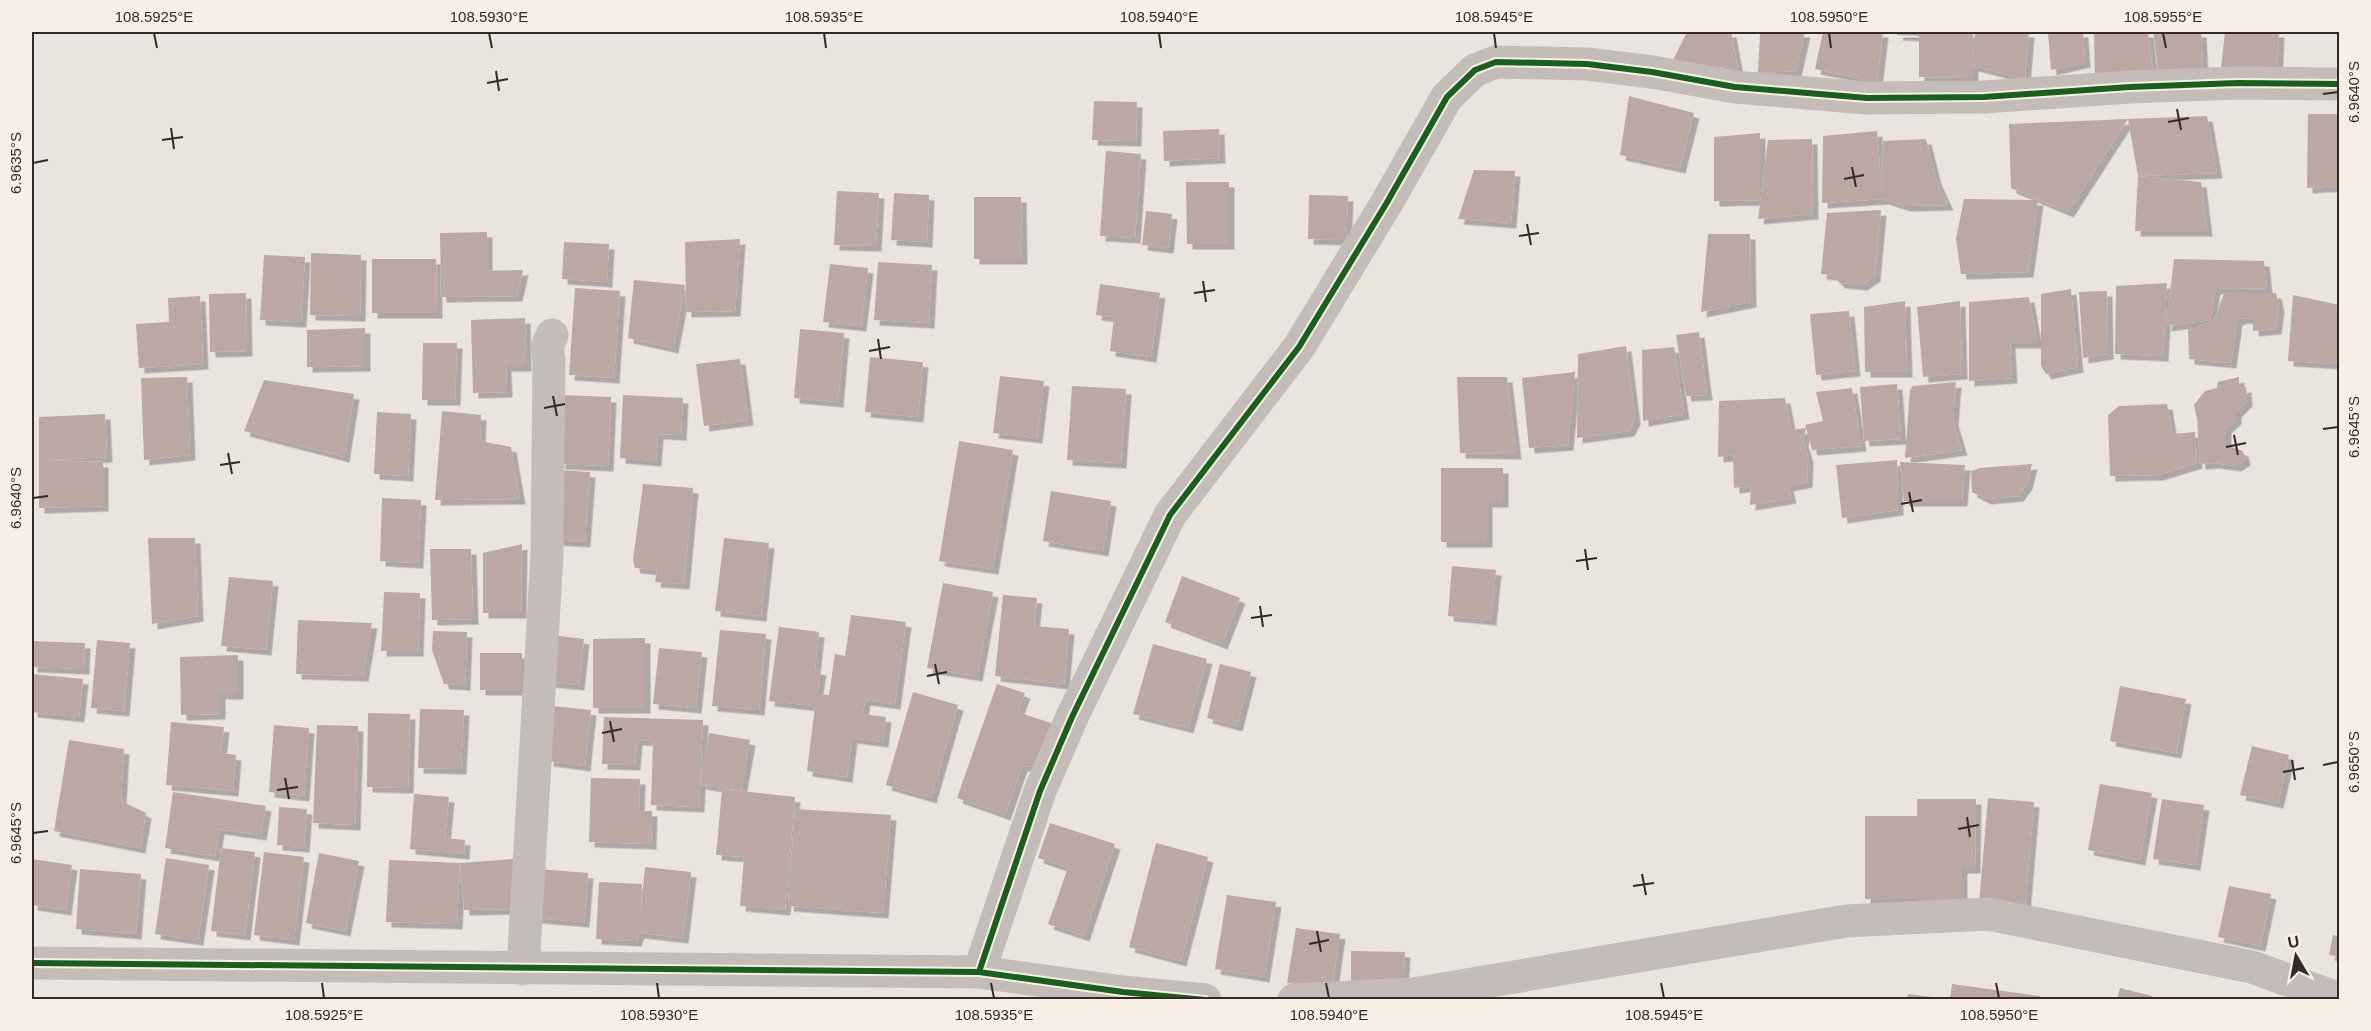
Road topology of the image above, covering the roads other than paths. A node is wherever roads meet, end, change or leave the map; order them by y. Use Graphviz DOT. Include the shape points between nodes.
graph roads {
  1 [pos="2340,84"];
  2 [pos="552,335"];
  3 [pos="32,963"];
  4 [pos="523,969"];
  5 [pos="979,972"];
  6 [pos="1205,999"];
  7 [pos="1293,999"];
  8 [pos="2340,999"];
  1 -- 5 [label="street" via="2238,82 1984,96 1867,98 1735,87 1587,64 1496,62 1475,70 1447,97 1299,347 1170,516 1040,791"];
  2 -- 4 [label="street" via="547,347 547,554"];
  3 -- 4 [label="street"];
  4 -- 5 [label="street"];
  5 -- 6 [label="street"];
  7 -- 8 [label="street" via="1413,994 1846,921 1988,914 2252,967"];
}
